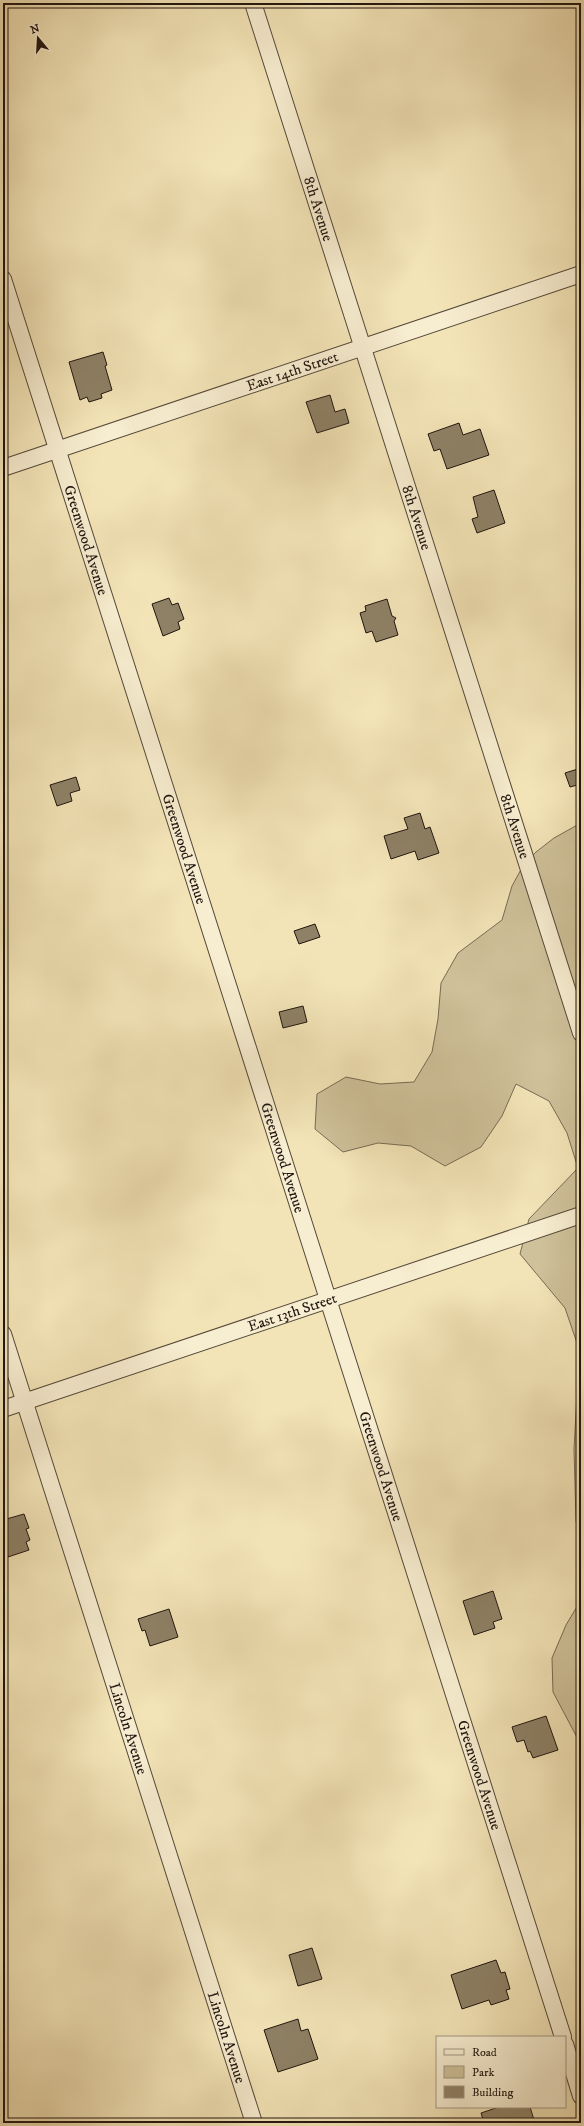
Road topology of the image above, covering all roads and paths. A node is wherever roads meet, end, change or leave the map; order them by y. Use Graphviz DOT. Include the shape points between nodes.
graph roads {
  1 [pos="253,3"];
  2 [pos="581,274"];
  3 [pos="3,279"];
  4 [pos="363,347"];
  5 [pos="57,450"];
  6 [pos="3,468"];
  7 [pos="581,1033"];
  8 [pos="581,1215"];
  9 [pos="328,1300"];
  10 [pos="3,1334"];
  11 [pos="25,1402"];
  12 [pos="3,1409"];
  13 [pos="563,2036"];
  14 [pos="566,2047"];
  15 [pos="581,2096"];
  16 [pos="254,2123"];
  1 -- 4 [label="street, 8th Avenue"];
  2 -- 4 [label="street, East 14th Street"];
  3 -- 5 [label="street, Greenwood Avenue"];
  4 -- 5 [label="street, East 14th Street"];
  4 -- 7 [label="street, 8th Avenue"];
  5 -- 6 [label="street, East 14th Street"];
  5 -- 9 [label="street, Greenwood Avenue"];
  8 -- 9 [label="street, East 13th Street"];
  9 -- 11 [label="street, East 13th Street"];
  9 -- 13 [label="street, Greenwood Avenue"];
  10 -- 11 [label="street, Lincoln Avenue"];
  11 -- 12 [label="street, East 13th Street"];
  11 -- 16 [label="street, Lincoln Avenue"];
  14 -- 15 [label="street"];
}
